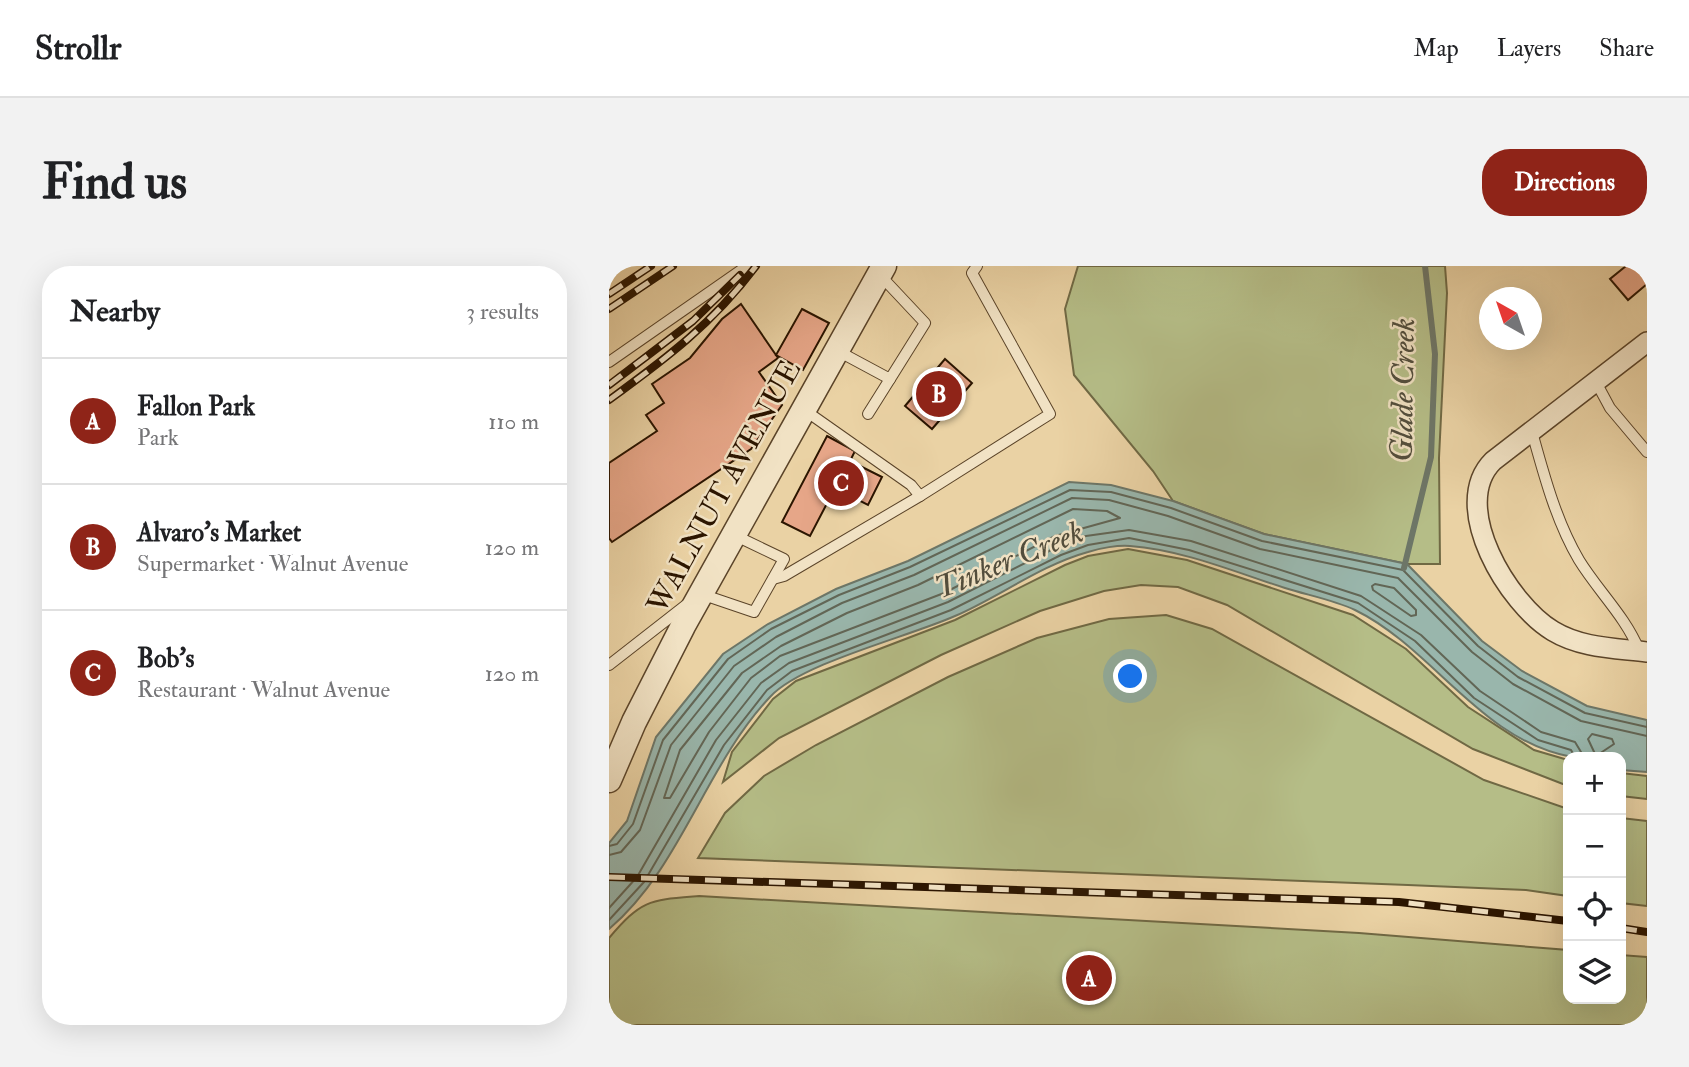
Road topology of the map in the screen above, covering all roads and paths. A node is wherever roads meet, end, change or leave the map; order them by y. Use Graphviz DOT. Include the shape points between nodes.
graph roads {
  1 [pos="747,266"];
  2 [pos="977,266"];
  3 [pos="881,269"];
  4 [pos="1647,342"];
  5 [pos="836,350"];
  6 [pos="609,362"];
  7 [pos="890,379"];
  8 [pos="1596,382"];
  9 [pos="803,409"];
  10 [pos="868,414"];
  11 [pos="1532,432"];
  12 [pos="1647,452"];
  13 [pos="920,496"];
  14 [pos="733,535"];
  15 [pos="773,579"];
  16 [pos="701,593"];
  17 [pos="1643,651"];
  18 [pos="609,665"];
  19 [pos="609,780"];
  1 -- 6 [label="lane"];
  2 -- 13 [label="lane" via="972,273 1050,414"];
  3 -- 5 [label="street, WALNUT AVENUE"];
  3 -- 7 [label="lane" via="925,324"];
  4 -- 8 [label="street"];
  5 -- 7 [label="lane"];
  5 -- 9 [label="street, WALNUT AVENUE"];
  7 -- 10 [label="lane"];
  8 -- 11 [label="street"];
  8 -- 12 [label="lane" via="1610,408"];
  9 -- 13 [label="lane"];
  9 -- 14 [label="street, WALNUT AVENUE"];
  11 -- 17 [label="lane" via="1559,520 1597,588"];
  11 -- 17 [label="street" via="1493,461 1479,480 1480,519 1497,570 1532,615 1576,641"];
  13 -- 15 [label="lane"];
  14 -- 15 [label="lane" via="784,559"];
  14 -- 16 [label="street, WALNUT AVENUE"];
  15 -- 16 [label="lane" via="754,612"];
  16 -- 18 [label="lane"];
  16 -- 19 [label="street, WALNUT AVENUE"];
}
